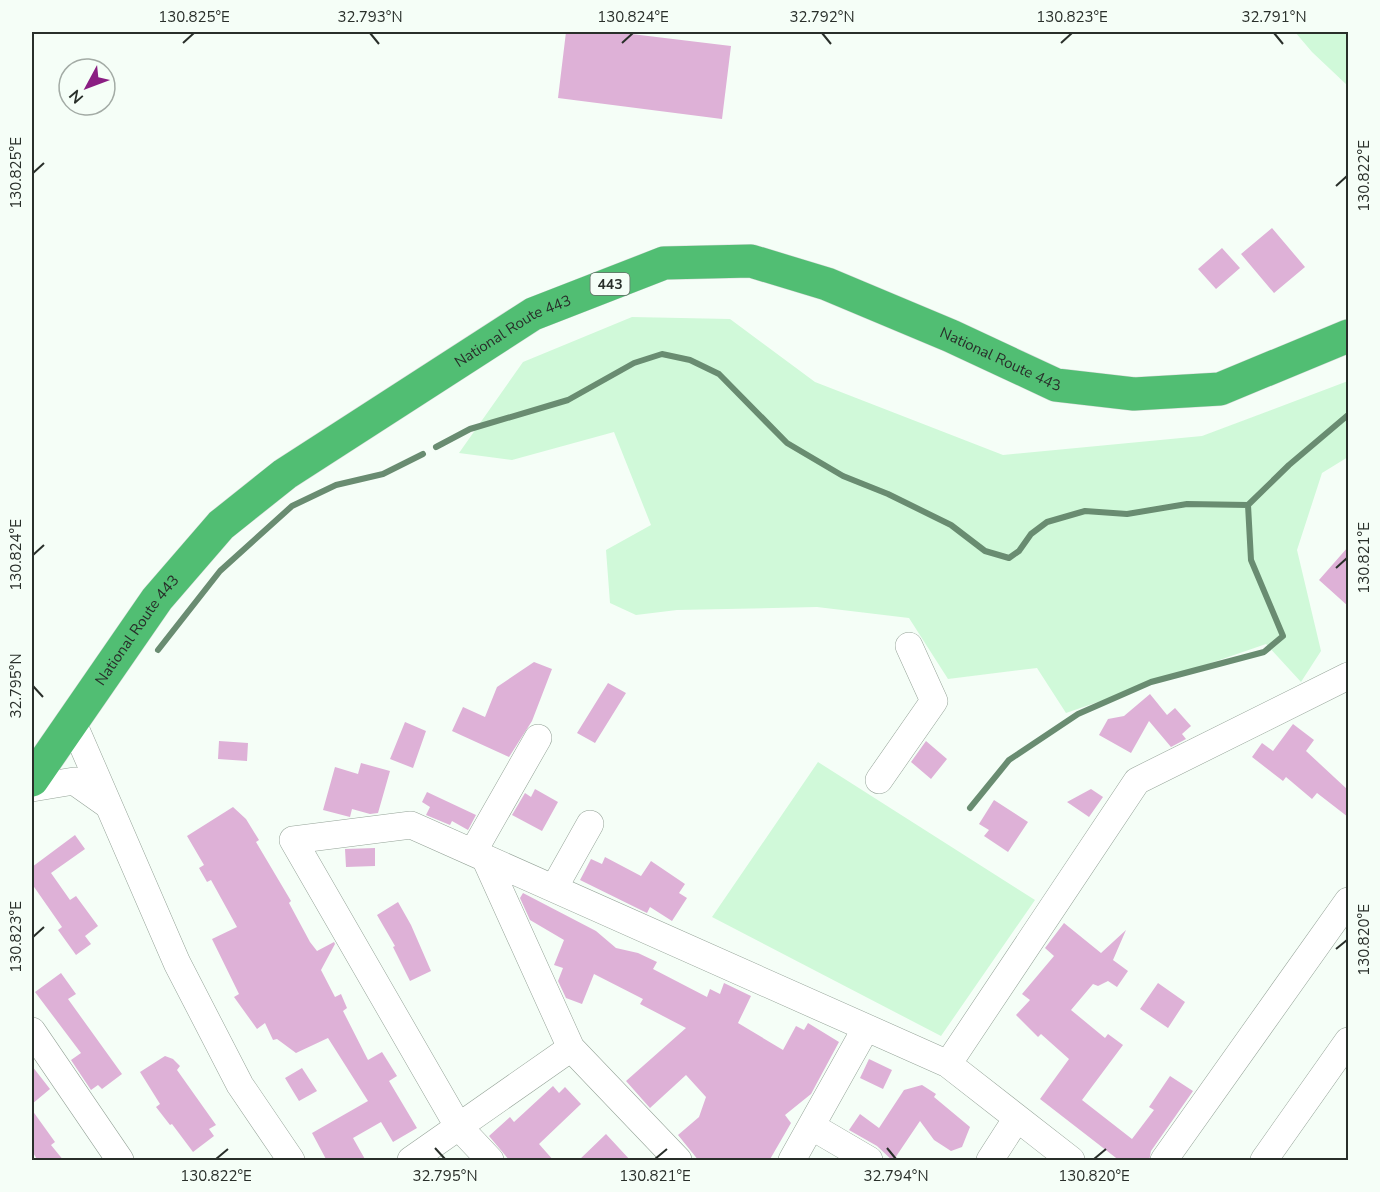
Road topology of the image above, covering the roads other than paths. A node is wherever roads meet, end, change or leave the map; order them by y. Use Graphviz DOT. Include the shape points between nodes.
graph roads {
  1 [pos="1348,336"];
  2 [pos="909,646"];
  3 [pos="1348,676"];
  4 [pos="73,723"];
  5 [pos="537,738"];
  6 [pos="32,780"];
  7 [pos="879,780"];
  8 [pos="32,788"];
  9 [pos="109,806"];
  10 [pos="590,824"];
  11 [pos="479,855"];
  12 [pos="554,888"];
  13 [pos="1348,901"];
  14 [pos="867,1028"];
  15 [pos="32,1031"];
  16 [pos="1348,1041"];
  17 [pos="571,1048"];
  18 [pos="948,1064"];
  19 [pos="1017,1118"];
  20 [pos="458,1126"];
  21 [pos="811,1126"];
  22 [pos="120,1161"];
  23 [pos="291,1161"];
  24 [pos="411,1161"];
  25 [pos="490,1161"];
  26 [pos="678,1161"];
  27 [pos="792,1161"];
  28 [pos="869,1161"];
  29 [pos="990,1161"];
  30 [pos="1071,1161"];
  31 [pos="1164,1161"];
  32 [pos="1264,1161"];
  1 -- 4 [label="highway, National Route 443 / 443" via="1220,389 1134,394 1056,385 827,284 751,261 664,263 533,314 285,474 221,525 157,599"];
  2 -- 7 [label="street" via="934,702"];
  3 -- 18 [label="street" via="1137,781"];
  4 -- 6 [label="highway, National Route 443 / 443"];
  4 -- 9 [label="street"];
  5 -- 11 [label="street"];
  8 -- 9 [label="street" via="74,781"];
  9 -- 23 [label="street" via="177,963 240,1085"];
  10 -- 12 [label="street"];
  11 -- 12 [label="street"];
  11 -- 17 [label="street"];
  11 -- 20 [label="street" via="411,825 293,840"];
  12 -- 14 [label="street"];
  13 -- 31 [label="street"];
  14 -- 18 [label="street"];
  14 -- 21 [label="street"];
  15 -- 22 [label="street"];
  16 -- 32 [label="street"];
  17 -- 20 [label="street"];
  17 -- 26 [label="street"];
  18 -- 19 [label="street"];
  19 -- 29 [label="street"];
  19 -- 30 [label="street"];
  20 -- 24 [label="street"];
  20 -- 25 [label="street"];
  21 -- 27 [label="street"];
  21 -- 28 [label="street"];
}
